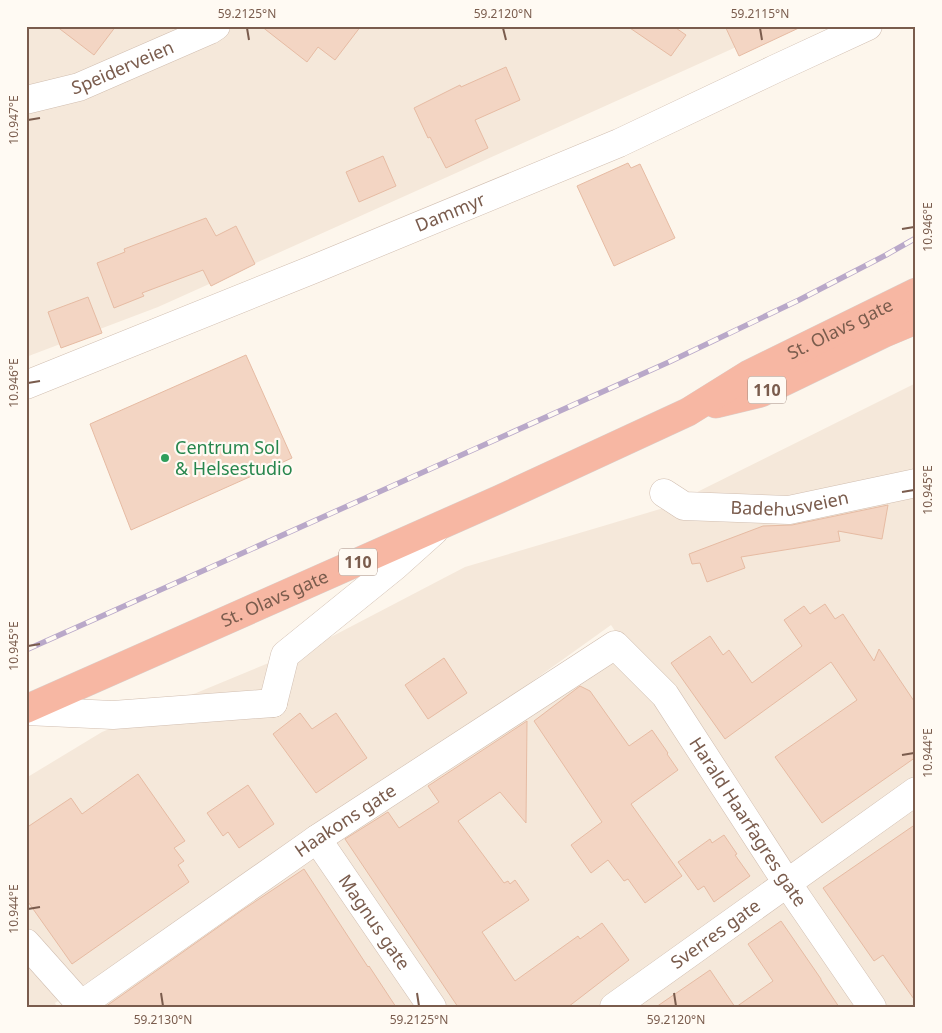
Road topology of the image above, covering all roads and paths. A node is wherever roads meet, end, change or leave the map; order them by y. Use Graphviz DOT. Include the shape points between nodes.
graph roads {
  1 [pos="216,26"];
  2 [pos="868,26"];
  3 [pos="26,100"];
  4 [pos="916,292"];
  5 [pos="916,320"];
  6 [pos="26,385"];
  7 [pos="688,412"];
  8 [pos="916,483"];
  9 [pos="664,493"];
  10 [pos="442,525"];
  11 [pos="615,645"];
  12 [pos="26,710"];
  13 [pos="916,791"];
  14 [pos="317,839"];
  15 [pos="787,883"];
  16 [pos="26,943"];
  17 [pos="83,1006"];
  18 [pos="432,1007"];
  19 [pos="614,1007"];
  20 [pos="872,1007"];
  1 -- 3 [label="street, Speiderveien" via="79,87"];
  2 -- 6 [label="street, Dammyr" via="619,143"];
  4 -- 7 [label="highway, St. Olavs gate / 110" via="749,374"];
  5 -- 7 [label="highway, St. Olavs gate / 110" via="761,393"];
  7 -- 10 [label="highway, St. Olavs gate / 110"];
  8 -- 9 [label="street, Badehusveien" via="789,510 684,506"];
  10 -- 12 [label="highway, St. Olavs gate / 110"];
  10 -- 12 [label="street" via="285,655 279,711 113,715"];
  11 -- 14 [label="street, Haakons gate"];
  11 -- 15 [label="street, Harald Haarfagres gate" via="665,695"];
  13 -- 15 [label="street, Sverres gate"];
  14 -- 17 [label="street, Haakons gate"];
  14 -- 18 [label="street, Magnus gate"];
  15 -- 19 [label="street, Sverres gate"];
  15 -- 20 [label="street, Harald Haarfagres gate"];
  16 -- 17 [label="street"];
}
